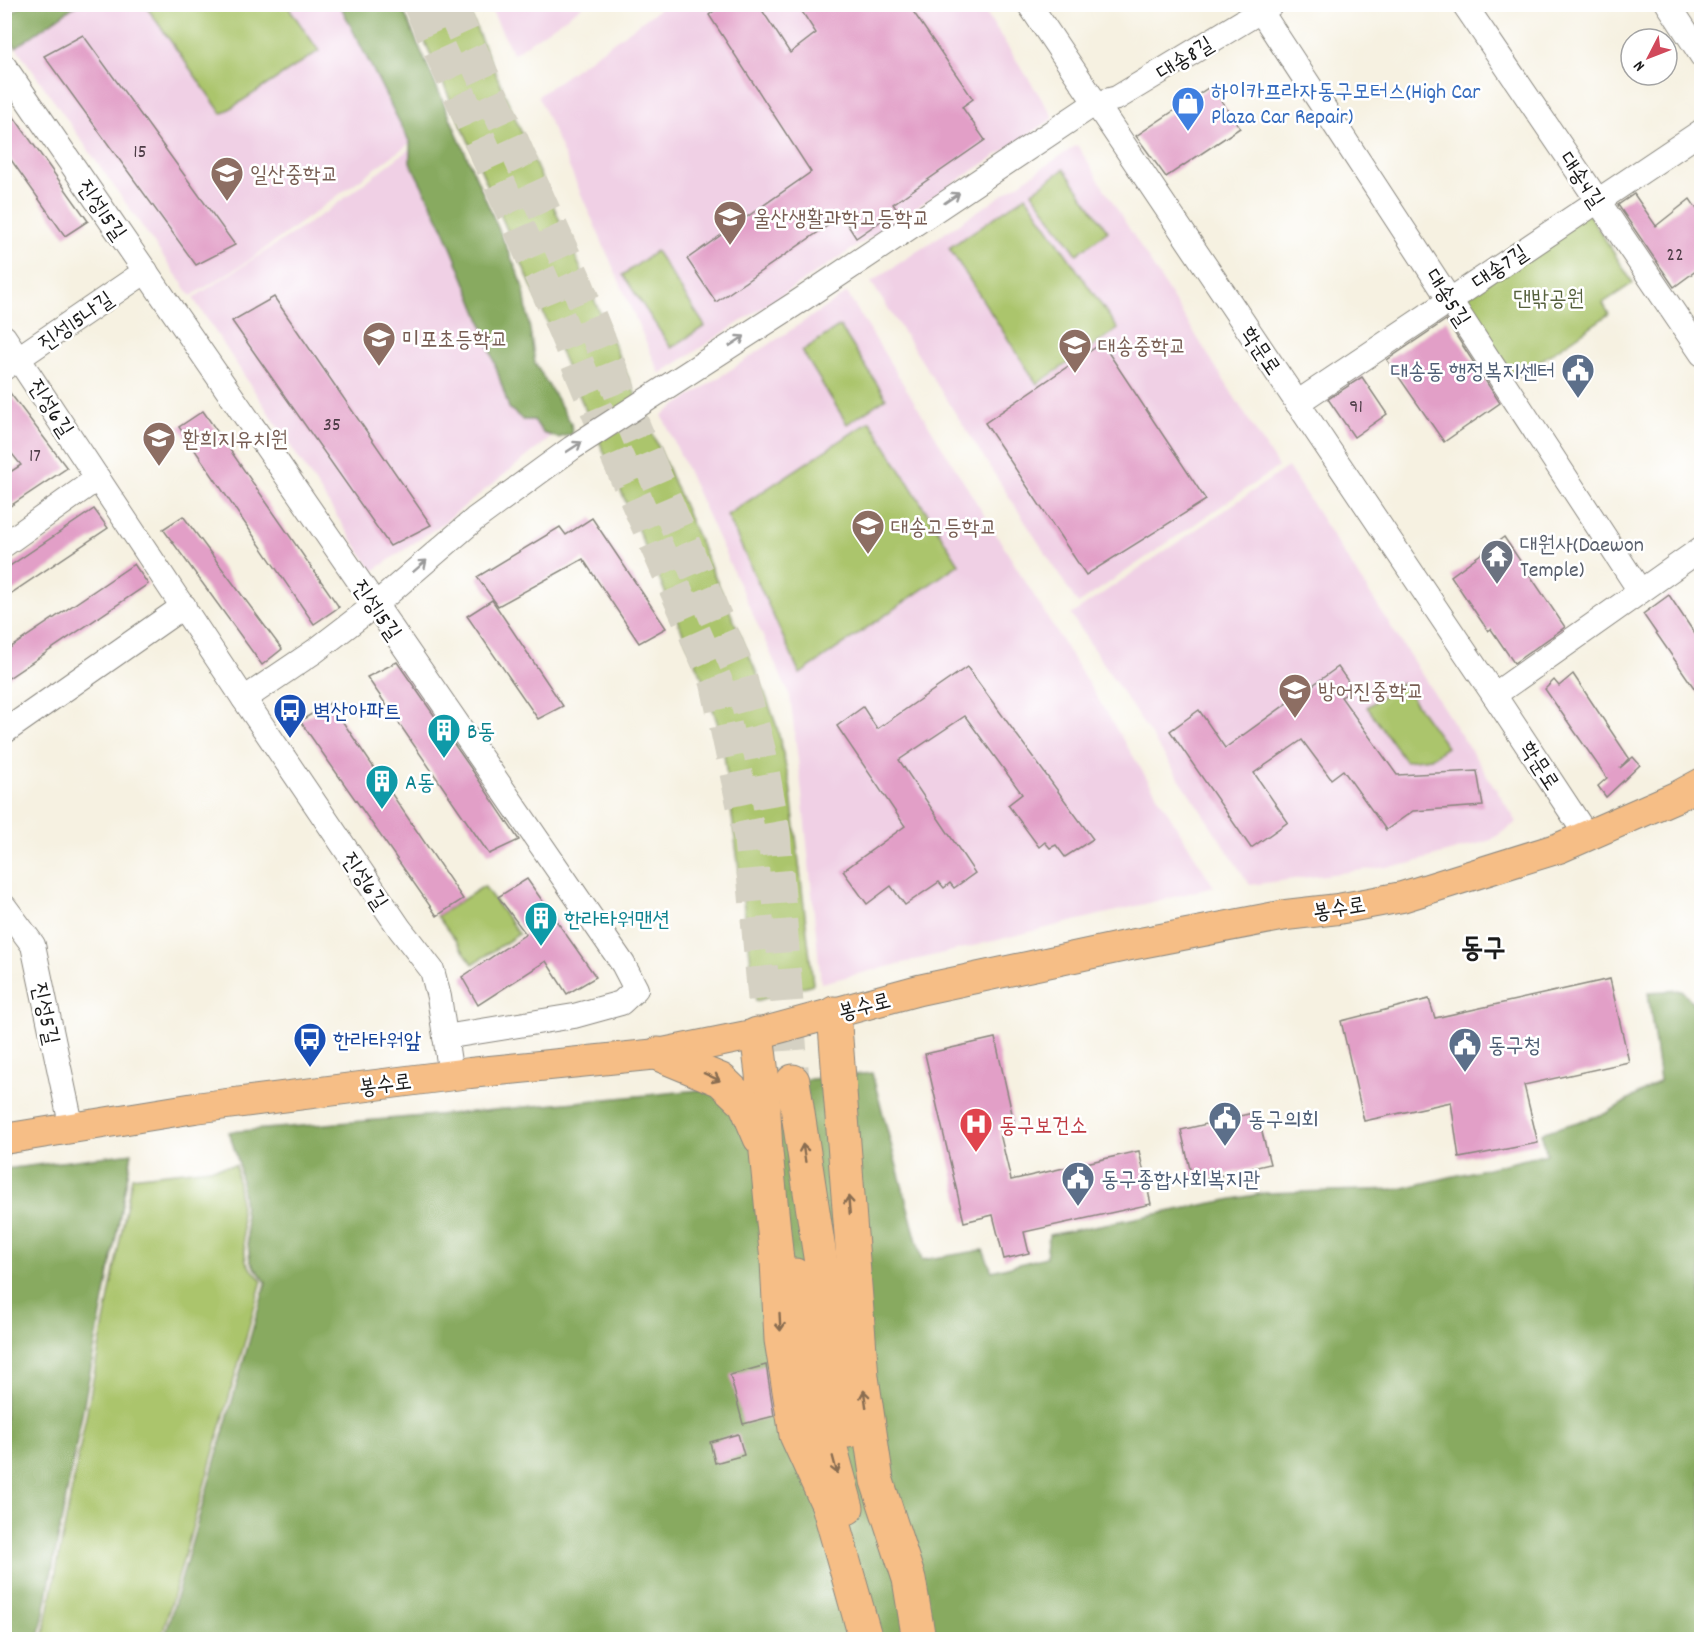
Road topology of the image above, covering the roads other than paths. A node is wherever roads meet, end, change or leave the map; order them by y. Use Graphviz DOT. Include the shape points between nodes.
graph roads {
  1 [pos="1029,4"];
  2 [pos="1464,4"];
  3 [pos="1668,4"];
  4 [pos="1263,7"];
  5 [pos="1701,56"];
  6 [pos="4,66"];
  7 [pos="1094,104"];
  8 [pos="1701,131"];
  9 [pos="1597,200"];
  10 [pos="146,271"];
  11 [pos="1450,299"];
  12 [pos="4,337"];
  13 [pos="1698,341"];
  14 [pos="12,363"];
  15 [pos="1297,402"];
  16 [pos="98,478"];
  17 [pos="4,545"];
  18 [pos="1701,548"];
  19 [pos="1640,591"];
  20 [pos="375,605"];
  21 [pos="184,606"];
  22 [pos="1494,694"];
  23 [pos="244,699"];
  24 [pos="4,732"];
  25 [pos="1701,783"];
  26 [pos="1587,836"];
  27 [pos="4,906"];
  28 [pos="834,1013"];
  29 [pos="757,1034"];
  30 [pos="445,1037"];
  31 [pos="658,1054"];
  32 [pos="451,1075"];
  33 [pos="72,1129"];
  34 [pos="4,1139"];
  35 [pos="766,1152"];
  36 [pos="866,1640"];
  37 [pos="883,1640"];
  38 [pos="912,1640"];
  39 [pos="919,1640"];
  1 -- 7 [label="street, 학문로"];
  2 -- 9 [label="street, 대송4길"];
  3 -- 5 [label="street"];
  4 -- 7 [label="street, 대송8길" via="1118,98"];
  4 -- 11 [label="street, 대송5길"];
  6 -- 10 [label="street, 진성15길"];
  7 -- 15 [label="street, 학문로"];
  20 -- 7 [label="street, 대송8길, one-way" via="475,519 572,448"];
  8 -- 9 [label="street, 대송7길"];
  9 -- 11 [label="street, 대송7길"];
  9 -- 13 [label="street, 대송4길"];
  10 -- 14 [label="street, 진성15나길"];
  10 -- 20 [label="street, 진성15길"];
  11 -- 15 [label="street, 대송7길"];
  11 -- 19 [label="street, 대송5길"];
  12 -- 14 [label="street, 진성6길"];
  14 -- 16 [label="street, 진성6길"];
  15 -- 22 [label="street, 학문로"];
  16 -- 17 [label="street"];
  16 -- 21 [label="street, 진성6길"];
  18 -- 19 [label="street"];
  19 -- 22 [label="street"];
  20 -- 23 [label="street"];
  20 -- 30 [label="street, 진성15길" via="623,964 636,989 621,1003 574,1016"];
  21 -- 23 [label="street, 진성6길"];
  21 -- 24 [label="street"];
  22 -- 26 [label="street, 학문로"];
  23 -- 30 [label="street, 진성6길" via="400,930 432,970"];
  25 -- 26 [label="main road, 봉수로"];
  26 -- 28 [label="main road, 봉수로" via="1402,897 1275,916 1130,945 919,990"];
  27 -- 33 [label="street, 진성5길" via="33,945"];
  28 -- 29 [label="main road, 봉수로"];
  39 -- 28 [label="highway, one-way" via="909,1579 877,1481 864,1389"];
  29 -- 31 [label="main road, 봉수로"];
  29 -- 35 [label="highway"];
  30 -- 32 [label="street, 진성6길"];
  31 -- 32 [label="main road, 봉수로"];
  31 -- 35 [label="highway, one-way" via="721,1080 745,1103"];
  32 -- 33 [label="main road, 봉수로" via="195,1108"];
  33 -- 34 [label="main road, 봉수로"];
  35 -- 36 [label="highway, one-way" via="781,1340 796,1435 828,1505"];
  38 -- 37 [label="highway, one-way" via="876,1540 842,1400 782,1078 792,1258 820,1408"];
}
